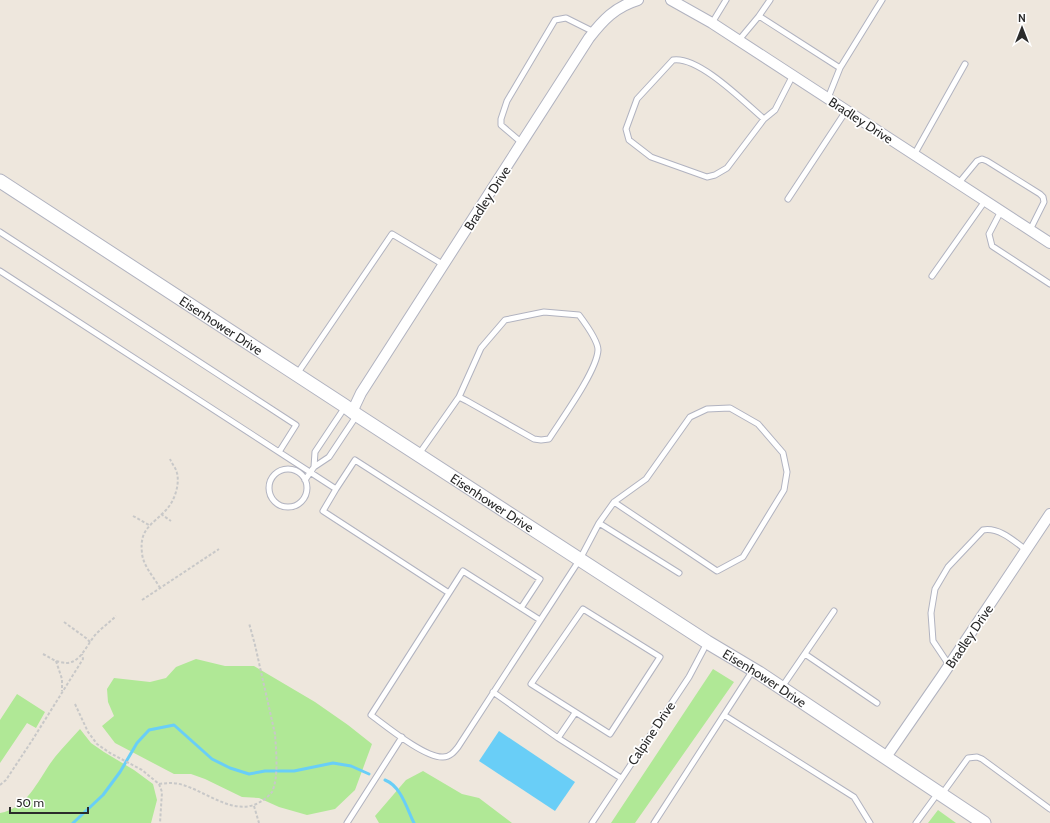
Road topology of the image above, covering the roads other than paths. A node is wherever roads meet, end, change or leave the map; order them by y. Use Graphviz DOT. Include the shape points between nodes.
graph roads {
  1 [pos="638,0"];
  2 [pos="671,0"];
  3 [pos="726,0"];
  4 [pos="770,0"];
  5 [pos="882,0"];
  6 [pos="627,2"];
  7 [pos="759,16"];
  8 [pos="712,23"];
  9 [pos="594,32"];
  10 [pos="739,40"];
  11 [pos="965,64"];
  12 [pos="840,68"];
  13 [pos="793,75"];
  14 [pos="828,98"];
  15 [pos="846,111"];
  16 [pos="764,119"];
  17 [pos="522,143"];
  18 [pos="914,155"];
  19 [pos="0,181"];
  20 [pos="958,184"];
  21 [pos="788,199"];
  22 [pos="986,201"];
  23 [pos="1001,211"];
  24 [pos="1030,230"];
  25 [pos="0,232"];
  26 [pos="1050,243"];
  27 [pos="444,265"];
  28 [pos="0,271"];
  29 [pos="932,276"];
  30 [pos="1050,284"];
  31 [pos="296,375"];
  32 [pos="458,397"];
  33 [pos="351,411"];
  34 [pos="279,452"];
  35 [pos="419,454"];
  36 [pos="314,467"];
  37 [pos="310,472"];
  38 [pos="305,480"];
  39 [pos="336,489"];
  40 [pos="614,502"];
  41 [pos="1050,514"];
  42 [pos="599,523"];
  43 [pos="1026,550"];
  44 [pos="580,559"];
  45 [pos="679,573"];
  46 [pos="449,593"];
  47 [pos="521,608"];
  48 [pos="834,611"];
  49 [pos="540,620"];
  50 [pos="707,642"];
  51 [pos="805,654"];
  52 [pos="949,665"];
  53 [pos="753,669"];
  54 [pos="782,688"];
  55 [pos="493,692"];
  56 [pos="877,704"];
  57 [pos="575,713"];
  58 [pos="724,714"];
  59 [pos="402,737"];
  60 [pos="558,738"];
  61 [pos="886,757"];
  62 [pos="621,778"];
  63 [pos="940,794"];
  64 [pos="1050,809"];
  65 [pos="347,823"];
  66 [pos="592,823"];
  67 [pos="654,823"];
  68 [pos="870,823"];
  69 [pos="916,823"];
  70 [pos="984,823"];
  1 -- 6 [label="street, Bradley Drive"];
  2 -- 8 [label="street, Bradley Drive"];
  3 -- 8 [label="lane"];
  4 -- 7 [label="lane"];
  5 -- 12 [label="lane"];
  6 -- 9 [label="street, Bradley Drive" via="602,21"];
  7 -- 10 [label="lane"];
  7 -- 12 [label="lane"];
  8 -- 10 [label="street, Bradley Drive"];
  9 -- 17 [label="street, Bradley Drive"];
  9 -- 17 [label="lane" via="566,18 555,20 507,101 501,118 501,126"];
  10 -- 13 [label="street, Bradley Drive"];
  11 -- 18 [label="lane"];
  12 -- 14 [label="lane"];
  13 -- 14 [label="street, Bradley Drive"];
  13 -- 16 [label="lane" via="775,110"];
  14 -- 15 [label="street, Bradley Drive"];
  15 -- 18 [label="street, Bradley Drive"];
  15 -- 21 [label="lane"];
  16 -- 16 [label="lane" via="727,168 707,177 651,157 629,140 626,129 637,99 673,60 680,59 706,70"];
  17 -- 27 [label="street, Bradley Drive"];
  18 -- 20 [label="street, Bradley Drive"];
  19 -- 31 [label="street, Eisenhower Drive"];
  20 -- 22 [label="street, Bradley Drive"];
  20 -- 24 [label="lane" via="977,161 982,159 1040,194 1044,202"];
  22 -- 23 [label="street, Bradley Drive"];
  22 -- 29 [label="lane"];
  23 -- 24 [label="street, Bradley Drive"];
  23 -- 30 [label="lane" via="989,234 992,246"];
  24 -- 26 [label="street, Bradley Drive"];
  25 -- 34 [label="lane" via="296,425"];
  27 -- 31 [label="lane" via="392,234"];
  27 -- 33 [label="street, Bradley Drive"];
  28 -- 34 [label="lane"];
  31 -- 33 [label="street, Eisenhower Drive"];
  32 -- 32 [label="lane" via="534,439 548,439 591,373 598,350 591,331 579,316 544,312 505,320 481,348"];
  32 -- 35 [label="lane"];
  33 -- 35 [label="street, Eisenhower Drive"];
  33 -- 36 [label="lane" via="329,457"];
  33 -- 36 [label="lane" via="315,452"];
  34 -- 37 [label="lane"];
  35 -- 44 [label="street, Eisenhower Drive"];
  36 -- 37 [label="lane"];
  37 -- 38 [label="lane"];
  37 -- 39 [label="lane"];
  38 -- 38 [label="lane" via="298,471 278,471 269,481 269,494 277,504 295,506 304,498 307,486"];
  39 -- 46 [label="lane" via="323,511"];
  39 -- 47 [label="lane" via="356,460 540,579"];
  40 -- 40 [label="lane" via="717,571 743,557 784,490 786,472 783,453 758,424 730,408 707,409 690,417 646,479"];
  40 -- 42 [label="lane"];
  41 -- 43 [label="street, Bradley Drive"];
  42 -- 44 [label="lane"];
  42 -- 45 [label="lane"];
  43 -- 52 [label="street, Bradley Drive"];
  43 -- 52 [label="lane" via="1005,535 989,528 983,530 948,567 935,589 931,613 933,641"];
  44 -- 49 [label="lane"];
  44 -- 50 [label="street, Eisenhower Drive"];
  46 -- 47 [label="lane" via="463,571"];
  46 -- 59 [label="lane" via="371,714"];
  47 -- 49 [label="lane"];
  48 -- 51 [label="lane"];
  49 -- 55 [label="lane"];
  50 -- 53 [label="street, Eisenhower Drive"];
  50 -- 62 [label="lane, Calpine Drive" via="689,677"];
  51 -- 54 [label="lane"];
  51 -- 56 [label="lane"];
  52 -- 61 [label="street, Bradley Drive"];
  53 -- 54 [label="street, Eisenhower Drive"];
  53 -- 58 [label="lane"];
  54 -- 61 [label="street, Eisenhower Drive"];
  55 -- 59 [label="lane" via="458,747 450,755 443,757 429,754"];
  55 -- 60 [label="lane"];
  57 -- 57 [label="lane" via="610,734 660,658 582,608 532,684"];
  57 -- 60 [label="lane"];
  58 -- 67 [label="lane"];
  58 -- 68 [label="lane" via="854,797"];
  59 -- 65 [label="lane"];
  60 -- 62 [label="lane"];
  61 -- 63 [label="street, Eisenhower Drive"];
  62 -- 66 [label="lane, Calpine Drive"];
  63 -- 64 [label="lane" via="968,758 977,757"];
  63 -- 69 [label="lane"];
  63 -- 70 [label="street, Eisenhower Drive"];
}
